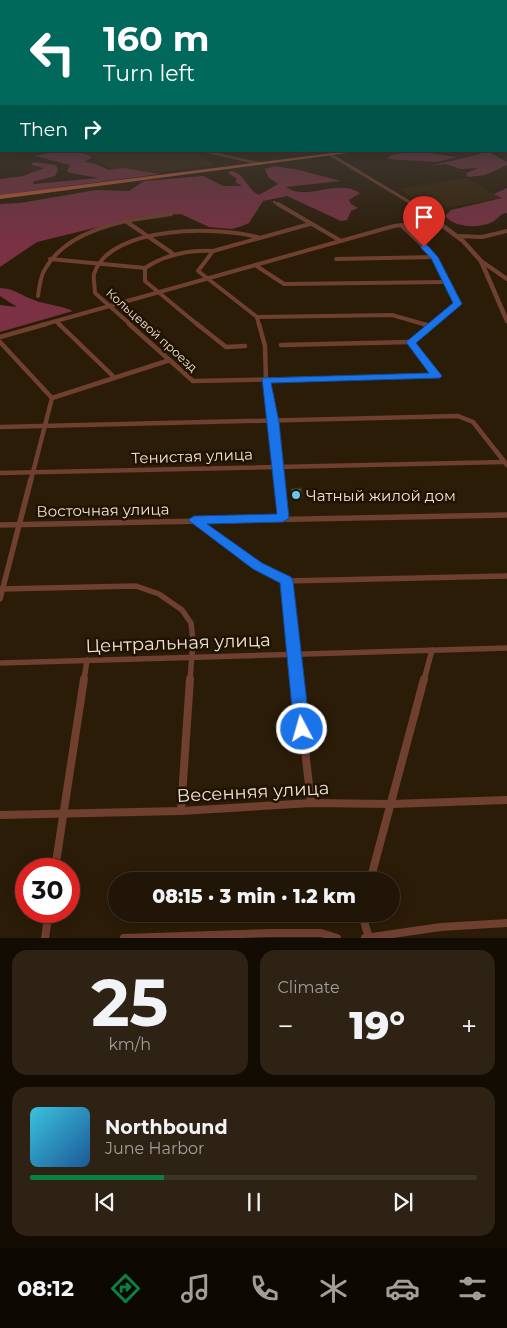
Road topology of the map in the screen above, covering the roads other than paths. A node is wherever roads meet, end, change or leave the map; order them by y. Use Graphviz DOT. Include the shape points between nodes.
graph roads {
  1 [pos="229,157"];
  2 [pos="317,157"];
  3 [pos="334,157"];
  4 [pos="261,164"];
  5 [pos="0,197"];
  6 [pos="274,202"];
  7 [pos="171,214"];
  8 [pos="438,221"];
  9 [pos="127,222"];
  10 [pos="310,224"];
  11 [pos="402,226"];
  12 [pos="507,231"];
  13 [pos="456,236"];
  14 [pos="149,237"];
  15 [pos="260,238"];
  16 [pos="341,241"];
  17 [pos="213,251"];
  18 [pos="172,253"];
  19 [pos="434,257"];
  20 [pos="50,259"];
  21 [pos="336,259"];
  22 [pos="482,261"];
  23 [pos="98,264"];
  24 [pos="255,265"];
  25 [pos="145,268"];
  26 [pos="507,271"];
  27 [pos="501,274"];
  28 [pos="206,278"];
  29 [pos="507,278"];
  30 [pos="447,282"];
  31 [pos="156,292"];
  32 [pos="38,296"];
  33 [pos="109,306"];
  34 [pos="257,317"];
  35 [pos="56,321"];
  36 [pos="507,321"];
  37 [pos="430,326"];
  38 [pos="0,337"];
  39 [pos="0,342"];
  40 [pos="410,342"];
  41 [pos="280,345"];
  42 [pos="245,346"];
  43 [pos="170,360"];
  44 [pos="114,377"];
  45 [pos="266,380"];
  46 [pos="52,398"];
  47 [pos="273,422"];
  48 [pos="46,426"];
  49 [pos="0,427"];
  50 [pos="506,464"];
  51 [pos="277,466"];
  52 [pos="34,471"];
  53 [pos="0,473"];
  54 [pos="507,516"];
  55 [pos="283,518"];
  56 [pos="194,520"];
  57 [pos="0,525"];
  58 [pos="19,525"];
  59 [pos="507,576"];
  60 [pos="286,581"];
  61 [pos="1,588"];
  62 [pos="0,599"];
  63 [pos="507,648"];
  64 [pos="432,650"];
  65 [pos="294,655"];
  66 [pos="191,656"];
  67 [pos="87,660"];
  68 [pos="0,664"];
  69 [pos="507,800"];
  70 [pos="310,803"];
  71 [pos="392,804"];
  72 [pos="181,811"];
  73 [pos="63,812"];
  74 [pos="0,815"];
  75 [pos="57,858"];
  76 [pos="373,872"];
  77 [pos="364,922"];
  78 [pos="47,923"];
  79 [pos="507,924"];
  80 [pos="45,938"];
  81 [pos="124,938"];
  82 [pos="337,938"];
  83 [pos="365,938"];
  84 [pos="369,938"];
  1 -- 4 [label="street"];
  2 -- 4 [label="main road"];
  3 -- 8 [label="street"];
  4 -- 5 [label="main road"];
  6 -- 10 [label="street"];
  7 -- 9 [label="street"];
  8 -- 11 [label="street"];
  8 -- 13 [label="street"];
  9 -- 14 [label="street"];
  9 -- 20 [label="street" via="86,235"];
  10 -- 15 [label="street"];
  10 -- 16 [label="street"];
  11 -- 16 [label="street"];
  11 -- 19 [label="street"];
  12 -- 13 [label="street" via="482,237"];
  13 -- 22 [label="street"];
  14 -- 15 [label="street" via="212,230"];
  14 -- 18 [label="street"];
  14 -- 23 [label="street" via="118,248"];
  15 -- 17 [label="street"];
  16 -- 24 [label="street"];
  17 -- 18 [label="street"];
  17 -- 28 [label="street" via="198,271"];
  18 -- 25 [label="street" via="156,259"];
  19 -- 21 [label="street"];
  19 -- 30 [label="street"];
  20 -- 23 [label="street"];
  20 -- 32 [label="street" via="40,276"];
  22 -- 27 [label="street"];
  22 -- 36 [label="street"];
  23 -- 25 [label="street"];
  23 -- 33 [label="street, Кольцевой проезд" via="91,280 95,293"];
  24 -- 28 [label="street"];
  24 -- 30 [label="street" via="284,284"];
  25 -- 31 [label="street" via="145,281"];
  26 -- 27 [label="street"];
  27 -- 29 [label="street"];
  28 -- 31 [label="street"];
  28 -- 34 [label="street"];
  30 -- 37 [label="street" via="458,304"];
  31 -- 33 [label="street"];
  31 -- 42 [label="street" via="226,346"];
  33 -- 35 [label="street"];
  33 -- 43 [label="street, Кольцевой проезд"];
  34 -- 37 [label="street" via="392,315"];
  34 -- 45 [label="street" via="265,346"];
  35 -- 38 [label="street"];
  35 -- 44 [label="street"];
  37 -- 40 [label="street"];
  39 -- 46 [label="street"];
  40 -- 41 [label="street"];
  40 -- 45 [label="street, Кольцевой проезд" via="437,376"];
  43 -- 44 [label="street"];
  43 -- 45 [label="street, Кольцевой проезд" via="193,381"];
  44 -- 46 [label="street"];
  45 -- 47 [label="street"];
  46 -- 48 [label="street"];
  47 -- 48 [label="street"];
  47 -- 50 [label="street" via="458,416 473,422"];
  47 -- 51 [label="street"];
  48 -- 49 [label="street"];
  48 -- 52 [label="street"];
  50 -- 51 [label="street, Тенистая улица"];
  51 -- 52 [label="street, Тенистая улица"];
  51 -- 55 [label="street"];
  52 -- 53 [label="street, Тенистая улица"];
  52 -- 58 [label="street"];
  54 -- 55 [label="street, Восточная улица"];
  55 -- 56 [label="street, Восточная улица"];
  56 -- 58 [label="street, Восточная улица"];
  56 -- 60 [label="street" via="258,566"];
  57 -- 58 [label="street, Восточная улица"];
  58 -- 61 [label="street"];
  59 -- 60 [label="street"];
  60 -- 65 [label="street"];
  61 -- 62 [label="street"];
  61 -- 66 [label="street" via="150,588 187,616 191,625"];
  63 -- 64 [label="street, Центральная улица"];
  64 -- 65 [label="street, Центральная улица"];
  64 -- 71 [label="street"];
  65 -- 66 [label="street, Центральная улица"];
  65 -- 70 [label="street"];
  66 -- 67 [label="street, Центральная улица"];
  66 -- 72 [label="street"];
  67 -- 68 [label="street, Центральная улица"];
  67 -- 73 [label="street"];
  69 -- 71 [label="street, Весенняя улица"];
  70 -- 71 [label="street, Весенняя улица"];
  70 -- 72 [label="street, Весенняя улица"];
  71 -- 76 [label="street"];
  72 -- 73 [label="street, Весенняя улица"];
  73 -- 74 [label="street, Весенняя улица"];
  73 -- 75 [label="street"];
  77 -- 84 [label="street"];
  78 -- 80 [label="street"];
  79 -- 84 [label="street" via="441,927"];
  81 -- 82 [label="street" via="270,933 321,933"];
  83 -- 84 [label="street"];
}
